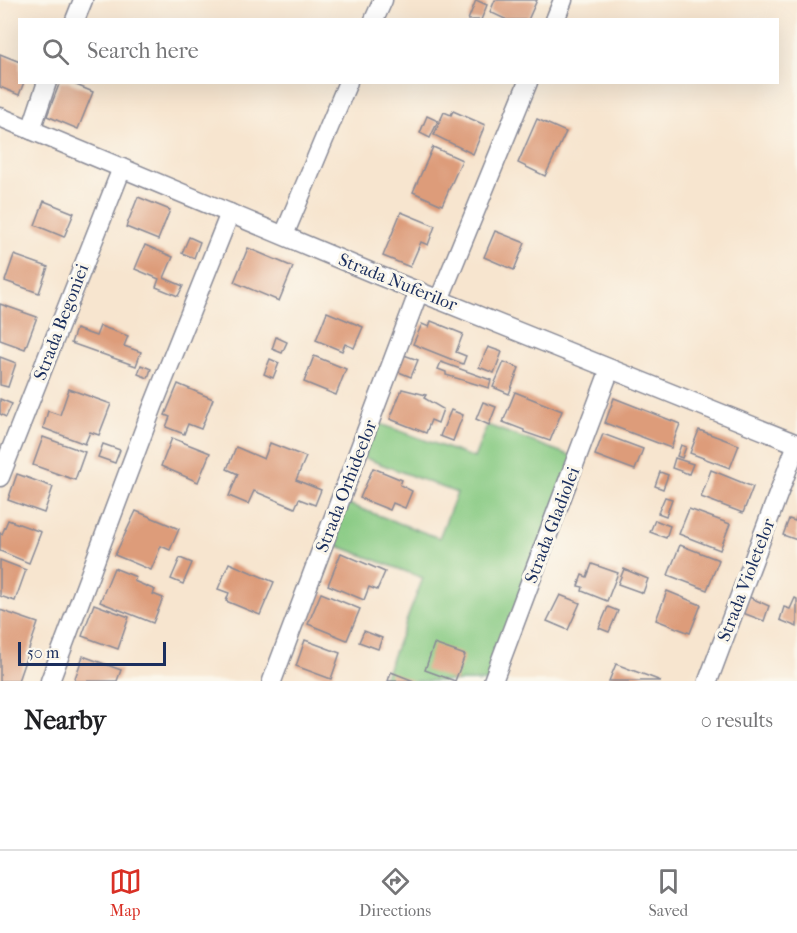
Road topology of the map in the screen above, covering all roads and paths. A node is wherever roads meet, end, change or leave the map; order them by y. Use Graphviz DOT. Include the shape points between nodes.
graph roads {
  1 [pos="83,0"];
  2 [pos="383,0"];
  3 [pos="563,0"];
  4 [pos="76,18"];
  5 [pos="375,18"];
  6 [pos="556,18"];
  7 [pos="46,84"];
  8 [pos="347,84"];
  9 [pos="527,84"];
  10 [pos="0,117"];
  11 [pos="31,130"];
  12 [pos="122,168"];
  13 [pos="230,213"];
  14 [pos="284,235"];
  15 [pos="419,291"];
  16 [pos="439,300"];
  17 [pos="610,369"];
  18 [pos="797,444"];
  19 [pos="0,477"];
  20 [pos="50,681"];
  21 [pos="272,681"];
  22 [pos="493,681"];
  23 [pos="708,681"];
  1 -- 4 [label="street"];
  2 -- 5 [label="street"];
  3 -- 6 [label="street"];
  7 -- 11 [label="street"];
  8 -- 14 [label="street"];
  9 -- 16 [label="street"];
  10 -- 11 [label="street, Strada Nuferilor"];
  11 -- 12 [label="street, Strada Nuferilor"];
  12 -- 13 [label="street, Strada Nuferilor"];
  12 -- 19 [label="street, Strada Begoniei"];
  13 -- 14 [label="street, Strada Nuferilor"];
  13 -- 20 [label="street"];
  14 -- 15 [label="street, Strada Nuferilor"];
  15 -- 16 [label="street, Strada Nuferilor"];
  15 -- 21 [label="street, Strada Orhideelor"];
  16 -- 17 [label="street, Strada Nuferilor"];
  17 -- 18 [label="street, Strada Nuferilor"];
  17 -- 22 [label="street, Strada Gladiolei"];
  18 -- 23 [label="street, Strada Violetelor"];
}
